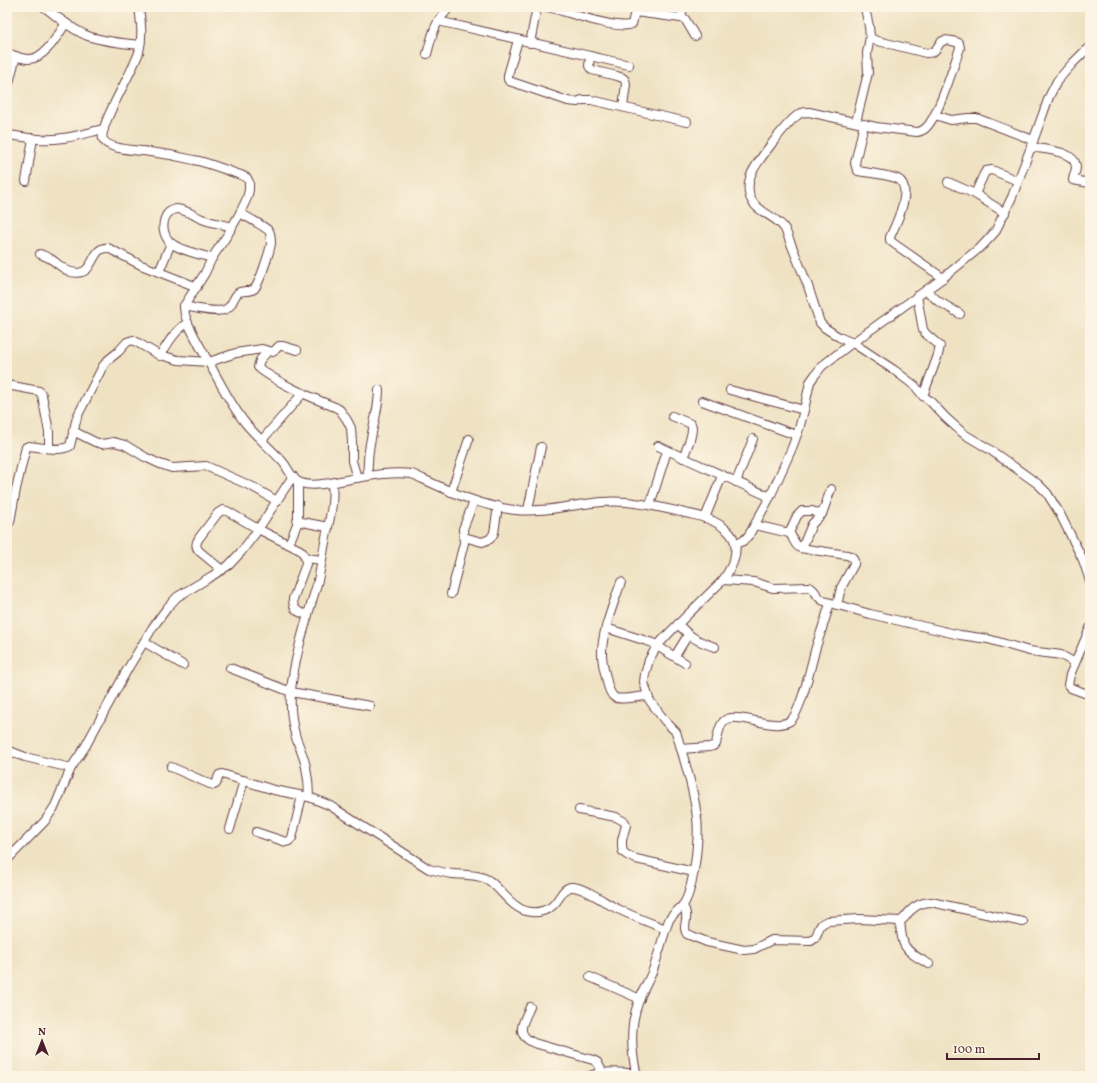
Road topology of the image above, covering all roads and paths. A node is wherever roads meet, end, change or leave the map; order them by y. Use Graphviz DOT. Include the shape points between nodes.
graph roads {
  1 [pos="44,7"];
  2 [pos="139,7"];
  3 [pos="449,7"];
  4 [pos="537,7"];
  5 [pos="548,7"];
  6 [pos="683,7"];
  7 [pos="636,9"];
  8 [pos="866,14"];
  9 [pos="681,18"];
  10 [pos="438,20"];
  11 [pos="66,23"];
  12 [pos="695,36"];
  13 [pos="870,37"];
  14 [pos="518,40"];
  15 [pos="530,43"];
  16 [pos="140,45"];
  17 [pos="1090,46"];
  18 [pos="7,52"];
  19 [pos="427,54"];
  20 [pos="16,56"];
  21 [pos="590,56"];
  22 [pos="629,65"];
  23 [pos="7,90"];
  24 [pos="623,107"];
  25 [pos="935,115"];
  26 [pos="687,122"];
  27 [pos="860,123"];
  28 [pos="104,129"];
  29 [pos="7,135"];
  30 [pos="33,138"];
  31 [pos="1032,144"];
  32 [pos="26,181"];
  33 [pos="1018,181"];
  34 [pos="948,182"];
  35 [pos="1090,183"];
  36 [pos="975,194"];
  37 [pos="240,213"];
  38 [pos="1005,213"];
  39 [pos="232,227"];
  40 [pos="171,242"];
  41 [pos="40,254"];
  42 [pos="212,258"];
  43 [pos="159,272"];
  44 [pos="943,278"];
  45 [pos="196,287"];
  46 [pos="926,290"];
  47 [pos="917,296"];
  48 [pos="184,306"];
  49 [pos="960,314"];
  50 [pos="188,323"];
  51 [pos="848,346"];
  52 [pos="297,350"];
  53 [pos="268,351"];
  54 [pos="160,356"];
  55 [pos="209,362"];
  56 [pos="7,386"];
  57 [pos="379,390"];
  58 [pos="730,390"];
  59 [pos="303,393"];
  60 [pos="923,396"];
  61 [pos="702,401"];
  62 [pos="804,410"];
  63 [pos="672,416"];
  64 [pos="73,431"];
  65 [pos="796,435"];
  66 [pos="469,439"];
  67 [pos="753,439"];
  68 [pos="262,440"];
  69 [pos="658,446"];
  70 [pos="542,447"];
  71 [pos="49,448"];
  72 [pos="667,451"];
  73 [pos="683,458"];
  74 [pos="368,476"];
  75 [pos="722,476"];
  76 [pos="357,478"];
  77 [pos="296,479"];
  78 [pos="736,482"];
  79 [pos="332,483"];
  80 [pos="831,489"];
  81 [pos="451,492"];
  82 [pos="770,497"];
  83 [pos="474,500"];
  84 [pos="276,501"];
  85 [pos="650,505"];
  86 [pos="498,506"];
  87 [pos="528,510"];
  88 [pos="822,514"];
  89 [pos="705,518"];
  90 [pos="298,521"];
  91 [pos="10,522"];
  92 [pos="755,525"];
  93 [pos="328,527"];
  94 [pos="258,529"];
  95 [pos="789,533"];
  96 [pos="464,537"];
  97 [pos="289,544"];
  98 [pos="736,544"];
  99 [pos="802,548"];
  100 [pos="306,558"];
  101 [pos="322,560"];
  102 [pos="222,570"];
  103 [pos="723,580"];
  104 [pos="1090,581"];
  105 [pos="621,582"];
  106 [pos="451,594"];
  107 [pos="834,604"];
  108 [pos="308,615"];
  109 [pos="678,624"];
  110 [pos="606,628"];
  111 [pos="1090,628"];
  112 [pos="688,635"];
  113 [pos="144,642"];
  114 [pos="658,646"];
  115 [pos="714,647"];
  116 [pos="675,656"];
  117 [pos="685,663"];
  118 [pos="1075,663"];
  119 [pos="183,665"];
  120 [pos="230,668"];
  121 [pos="291,692"];
  122 [pos="1090,695"];
  123 [pos="648,696"];
  124 [pos="370,706"];
  125 [pos="681,749"];
  126 [pos="7,750"];
  127 [pos="171,767"];
  128 [pos="71,768"];
  129 [pos="244,780"];
  130 [pos="306,796"];
  131 [pos="579,810"];
  132 [pos="230,829"];
  133 [pos="256,832"];
  134 [pos="7,860"];
  135 [pos="694,872"];
  136 [pos="683,906"];
  137 [pos="900,921"];
  138 [pos="1023,922"];
  139 [pos="666,930"];
  140 [pos="929,964"];
  141 [pos="590,977"];
  142 [pos="640,999"];
  143 [pos="530,1008"];
  144 [pos="603,1073"];
  145 [pos="637,1075"];
  146 [pos="590,1076"];
  1 -- 11 [label="street"];
  2 -- 16 [label="street" via="142,33"];
  3 -- 10 [label="street"];
  4 -- 15 [label="street"];
  5 -- 7 [label="street" via="614,25 627,26 632,24"];
  6 -- 9 [label="street"];
  7 -- 9 [label="street"];
  8 -- 13 [label="street"];
  9 -- 12 [label="street"];
  10 -- 14 [label="street"];
  10 -- 19 [label="street"];
  11 -- 16 [label="street" via="100,40"];
  11 -- 20 [label="street" via="41,55 30,60"];
  13 -- 25 [label="street" via="926,53 935,52 944,40 959,43 960,48"];
  13 -- 27 [label="street" via="867,53 868,73"];
  14 -- 15 [label="street"];
  14 -- 24 [label="street" via="508,75 509,81 568,101 591,100"];
  15 -- 21 [label="street"];
  16 -- 28 [label="street" via="134,66"];
  17 -- 31 [label="street" via="1057,81"];
  18 -- 20 [label="street"];
  20 -- 23 [label="street"];
  21 -- 22 [label="street"];
  21 -- 24 [label="street" via="589,66 592,70 625,80"];
  24 -- 26 [label="street"];
  25 -- 27 [label="street" via="926,128 917,132"];
  25 -- 31 [label="street" via="951,120 976,118"];
  27 -- 44 [label="street" via="856,163 858,171 897,179 904,186 902,208 890,240"];
  27 -- 51 [label="street" via="801,112 782,131 756,167 750,177 749,190 753,204 782,224 785,229 820,323"];
  28 -- 30 [label="street" via="72,137"];
  28 -- 37 [label="street" via="103,139 111,146 196,160 247,178 249,190"];
  29 -- 30 [label="street"];
  30 -- 32 [label="street"];
  31 -- 33 [label="street"];
  31 -- 35 [label="street" via="1067,154 1075,164 1073,180"];
  33 -- 36 [label="street" via="992,170 986,171"];
  33 -- 38 [label="street"];
  34 -- 36 [label="street"];
  36 -- 38 [label="street"];
  37 -- 39 [label="street"];
  37 -- 48 [label="street" via="268,230 271,235 262,274 255,288 236,294 233,303 225,310"];
  38 -- 44 [label="street" via="987,241"];
  39 -- 40 [label="street" via="203,220 186,211 175,209 167,213 164,222 166,237"];
  39 -- 42 [label="street"];
  40 -- 42 [label="street" via="178,247"];
  40 -- 43 [label="street"];
  41 -- 43 [label="street" via="62,268 77,273 89,267 99,251 105,247"];
  42 -- 45 [label="street"];
  43 -- 45 [label="street"];
  44 -- 46 [label="street"];
  45 -- 48 [label="street"];
  46 -- 47 [label="street"];
  46 -- 49 [label="street" via="938,301"];
  47 -- 51 [label="street"];
  47 -- 60 [label="street" via="923,330 940,346"];
  48 -- 50 [label="street"];
  50 -- 54 [label="street" via="173,335"];
  50 -- 55 [label="street"];
  51 -- 60 [label="street" via="894,370 915,386"];
  51 -- 62 [label="street" via="822,366 810,382"];
  52 -- 53 [label="street" via="279,346 273,352"];
  53 -- 55 [label="street" via="262,349 236,353"];
  53 -- 59 [label="street" via="260,360 258,367"];
  54 -- 55 [label="street"];
  54 -- 64 [label="street" via="133,340 127,342 103,366 77,417"];
  55 -- 68 [label="street" via="243,420"];
  56 -- 71 [label="street" via="39,391 42,395 49,432"];
  57 -- 74 [label="street" via="369,450"];
  58 -- 62 [label="street"];
  59 -- 68 [label="street"];
  59 -- 76 [label="street" via="337,408 347,420 352,434 352,461"];
  60 -- 104 [label="street" via="964,434 1038,484 1060,514 1083,560"];
  61 -- 65 [label="street"];
  62 -- 65 [label="street"];
  63 -- 73 [label="street" via="691,424 693,428"];
  64 -- 71 [label="street" via="70,446"];
  64 -- 84 [label="street" via="102,444 114,442 126,445 172,468 206,466 253,487"];
  65 -- 82 [label="street"];
  66 -- 81 [label="street"];
  67 -- 78 [label="street"];
  68 -- 77 [label="street"];
  69 -- 72 [label="street"];
  70 -- 87 [label="street"];
  71 -- 91 [label="street" via="26,447"];
  72 -- 73 [label="street"];
  72 -- 85 [label="street"];
  73 -- 75 [label="street"];
  74 -- 76 [label="street"];
  74 -- 81 [label="street" via="397,472 412,474"];
  75 -- 78 [label="street"];
  75 -- 89 [label="street"];
  76 -- 79 [label="street"];
  77 -- 79 [label="street" via="306,484"];
  77 -- 84 [label="street"];
  77 -- 90 [label="street"];
  78 -- 82 [label="street"];
  79 -- 93 [label="street" via="332,508"];
  80 -- 88 [label="street"];
  81 -- 83 [label="street"];
  82 -- 92 [label="street"];
  83 -- 86 [label="street"];
  83 -- 96 [label="street" via="463,529"];
  84 -- 94 [label="street"];
  85 -- 87 [label="street" via="603,502"];
  85 -- 89 [label="street"];
  86 -- 87 [label="street"];
  86 -- 96 [label="street" via="494,533 490,539 482,542"];
  88 -- 95 [label="street" via="800,512"];
  88 -- 99 [label="street" via="812,524"];
  89 -- 98 [label="street" via="730,533"];
  90 -- 93 [label="street"];
  90 -- 97 [label="street"];
  92 -- 95 [label="street"];
  92 -- 98 [label="street" via="749,535"];
  93 -- 101 [label="street"];
  94 -- 97 [label="street"];
  94 -- 102 [label="street" via="241,552"];
  94 -- 102 [label="street" via="228,511 221,511 218,514 196,542 196,548"];
  95 -- 99 [label="street" via="797,546"];
  96 -- 106 [label="street"];
  97 -- 100 [label="street" via="300,550"];
  98 -- 103 [label="street" via="734,561"];
  99 -- 107 [label="street" via="847,555 854,559 854,564"];
  100 -- 101 [label="street"];
  100 -- 108 [label="street" via="293,604 296,610"];
  101 -- 108 [label="street"];
  102 -- 113 [label="street" via="178,597 167,608"];
  103 -- 107 [label="street" via="754,582 773,588 809,587 813,588 818,598"];
  103 -- 109 [label="street"];
  105 -- 110 [label="street"];
  107 -- 118 [label="street" via="960,635 988,639 1029,651 1061,655"];
  107 -- 125 [label="street" via="816,647 805,689 791,720 783,724 771,724 748,719 727,719 722,723 714,746"];
  108 -- 121 [label="street"];
  109 -- 112 [label="street"];
  109 -- 114 [label="street"];
  110 -- 114 [label="street"];
  110 -- 123 [label="street" via="602,655 607,683 614,697"];
  111 -- 118 [label="street"];
  112 -- 115 [label="street"];
  112 -- 116 [label="street"];
  113 -- 119 [label="street"];
  113 -- 128 [label="street"];
  114 -- 116 [label="street"];
  114 -- 123 [label="street" via="649,660 645,674 644,682"];
  116 -- 117 [label="street"];
  118 -- 122 [label="street" via="1068,685"];
  120 -- 121 [label="street"];
  121 -- 124 [label="street"];
  121 -- 130 [label="street" via="296,737 306,766"];
  123 -- 125 [label="street" via="676,732"];
  125 -- 135 [label="street" via="694,796 697,820"];
  126 -- 128 [label="street"];
  127 -- 129 [label="street" via="214,785 222,774"];
  128 -- 134 [label="street" via="55,806 45,821"];
  129 -- 130 [label="street" via="274,790"];
  129 -- 132 [label="street"];
  130 -- 133 [label="street" via="289,841"];
  130 -- 139 [label="street" via="329,804 429,869 483,878 520,909 541,911 552,906 566,889 578,888"];
  131 -- 135 [label="street" via="616,817 625,822 622,847 627,855"];
  135 -- 136 [label="street"];
  136 -- 137 [label="street" via="687,916 687,934 708,942 744,950 754,949 772,940 814,940 821,924 828,921"];
  136 -- 139 [label="street" via="672,915"];
  137 -- 138 [label="street" via="916,906 931,902"];
  137 -- 140 [label="street" via="906,948"];
  139 -- 142 [label="street"];
  141 -- 142 [label="street"];
  142 -- 145 [label="street" via="632,1031"];
  143 -- 144 [label="street" via="522,1026 522,1034 526,1040 593,1060 600,1065"];
  144 -- 145 [label="street"];
  144 -- 146 [label="street"];
}
